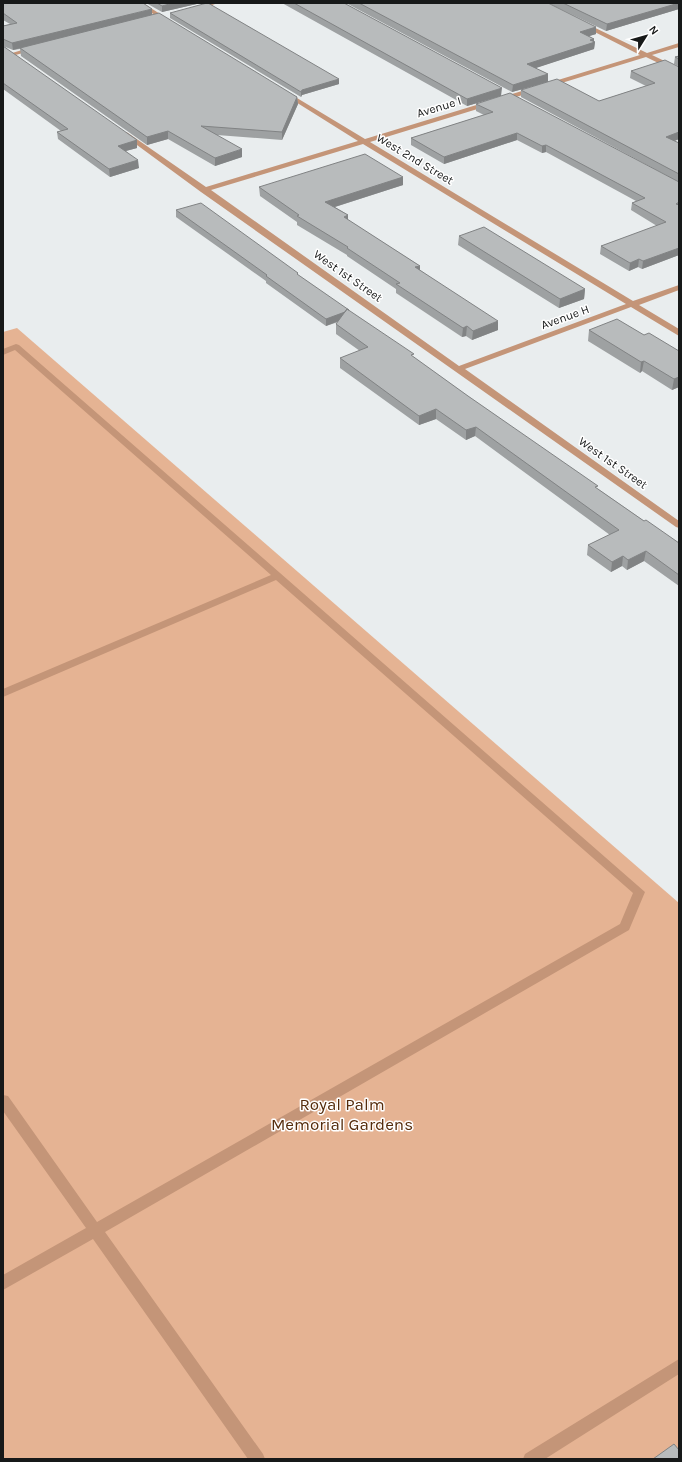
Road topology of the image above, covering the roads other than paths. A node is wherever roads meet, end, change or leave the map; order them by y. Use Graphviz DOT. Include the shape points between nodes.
graph roads {
  1 [pos="139,3"];
  2 [pos="215,3"];
  3 [pos="187,10"];
  4 [pos="172,14"];
  5 [pos="161,17"];
  6 [pos="151,19"];
  7 [pos="576,20"];
  8 [pos="175,25"];
  9 [pos="679,45"];
  10 [pos="43,46"];
  11 [pos="13,55"];
  12 [pos="645,55"];
  13 [pos="679,71"];
  14 [pos="281,90"];
  15 [pos="499,90"];
  16 [pos="512,96"];
  17 [pos="520,101"];
  18 [pos="121,131"];
  19 [pos="365,141"];
  20 [pos="204,190"];
  21 [pos="679,287"];
  22 [pos="633,305"];
  23 [pos="679,333"];
  24 [pos="3,352"];
  25 [pos="458,369"];
  26 [pos="679,525"];
  27 [pos="278,576"];
  28 [pos="3,692"];
  29 [pos="3,1100"];
  30 [pos="96,1230"];
  31 [pos="3,1284"];
  32 [pos="679,1366"];
  33 [pos="257,1459"];
  34 [pos="531,1459"];
  1 -- 5 [label="street"];
  2 -- 3 [label="street"];
  4 -- 5 [label="street"];
  5 -- 6 [label="street"];
  5 -- 8 [label="street"];
  7 -- 12 [label="street"];
  9 -- 12 [label="street, Avenue I"];
  10 -- 11 [label="street"];
  12 -- 13 [label="street"];
  12 -- 16 [label="street, Avenue I"];
  14 -- 19 [label="street, West 2nd Street"];
  15 -- 16 [label="street"];
  16 -- 17 [label="street"];
  16 -- 19 [label="street, Avenue I"];
  18 -- 20 [label="street, West 1st Street"];
  19 -- 20 [label="street, Avenue I"];
  19 -- 22 [label="street, West 2nd Street"];
  20 -- 25 [label="street, West 1st Street"];
  21 -- 22 [label="street, Avenue H"];
  22 -- 23 [label="street, West 2nd Street"];
  22 -- 25 [label="street, Avenue H"];
  24 -- 27 [label="street" via="16,347"];
  25 -- 26 [label="street, West 1st Street"];
  27 -- 28 [label="street"];
  27 -- 30 [label="street" via="639,892 625,927"];
  29 -- 30 [label="street"];
  30 -- 31 [label="street"];
  30 -- 33 [label="street"];
  32 -- 34 [label="street"];
}
